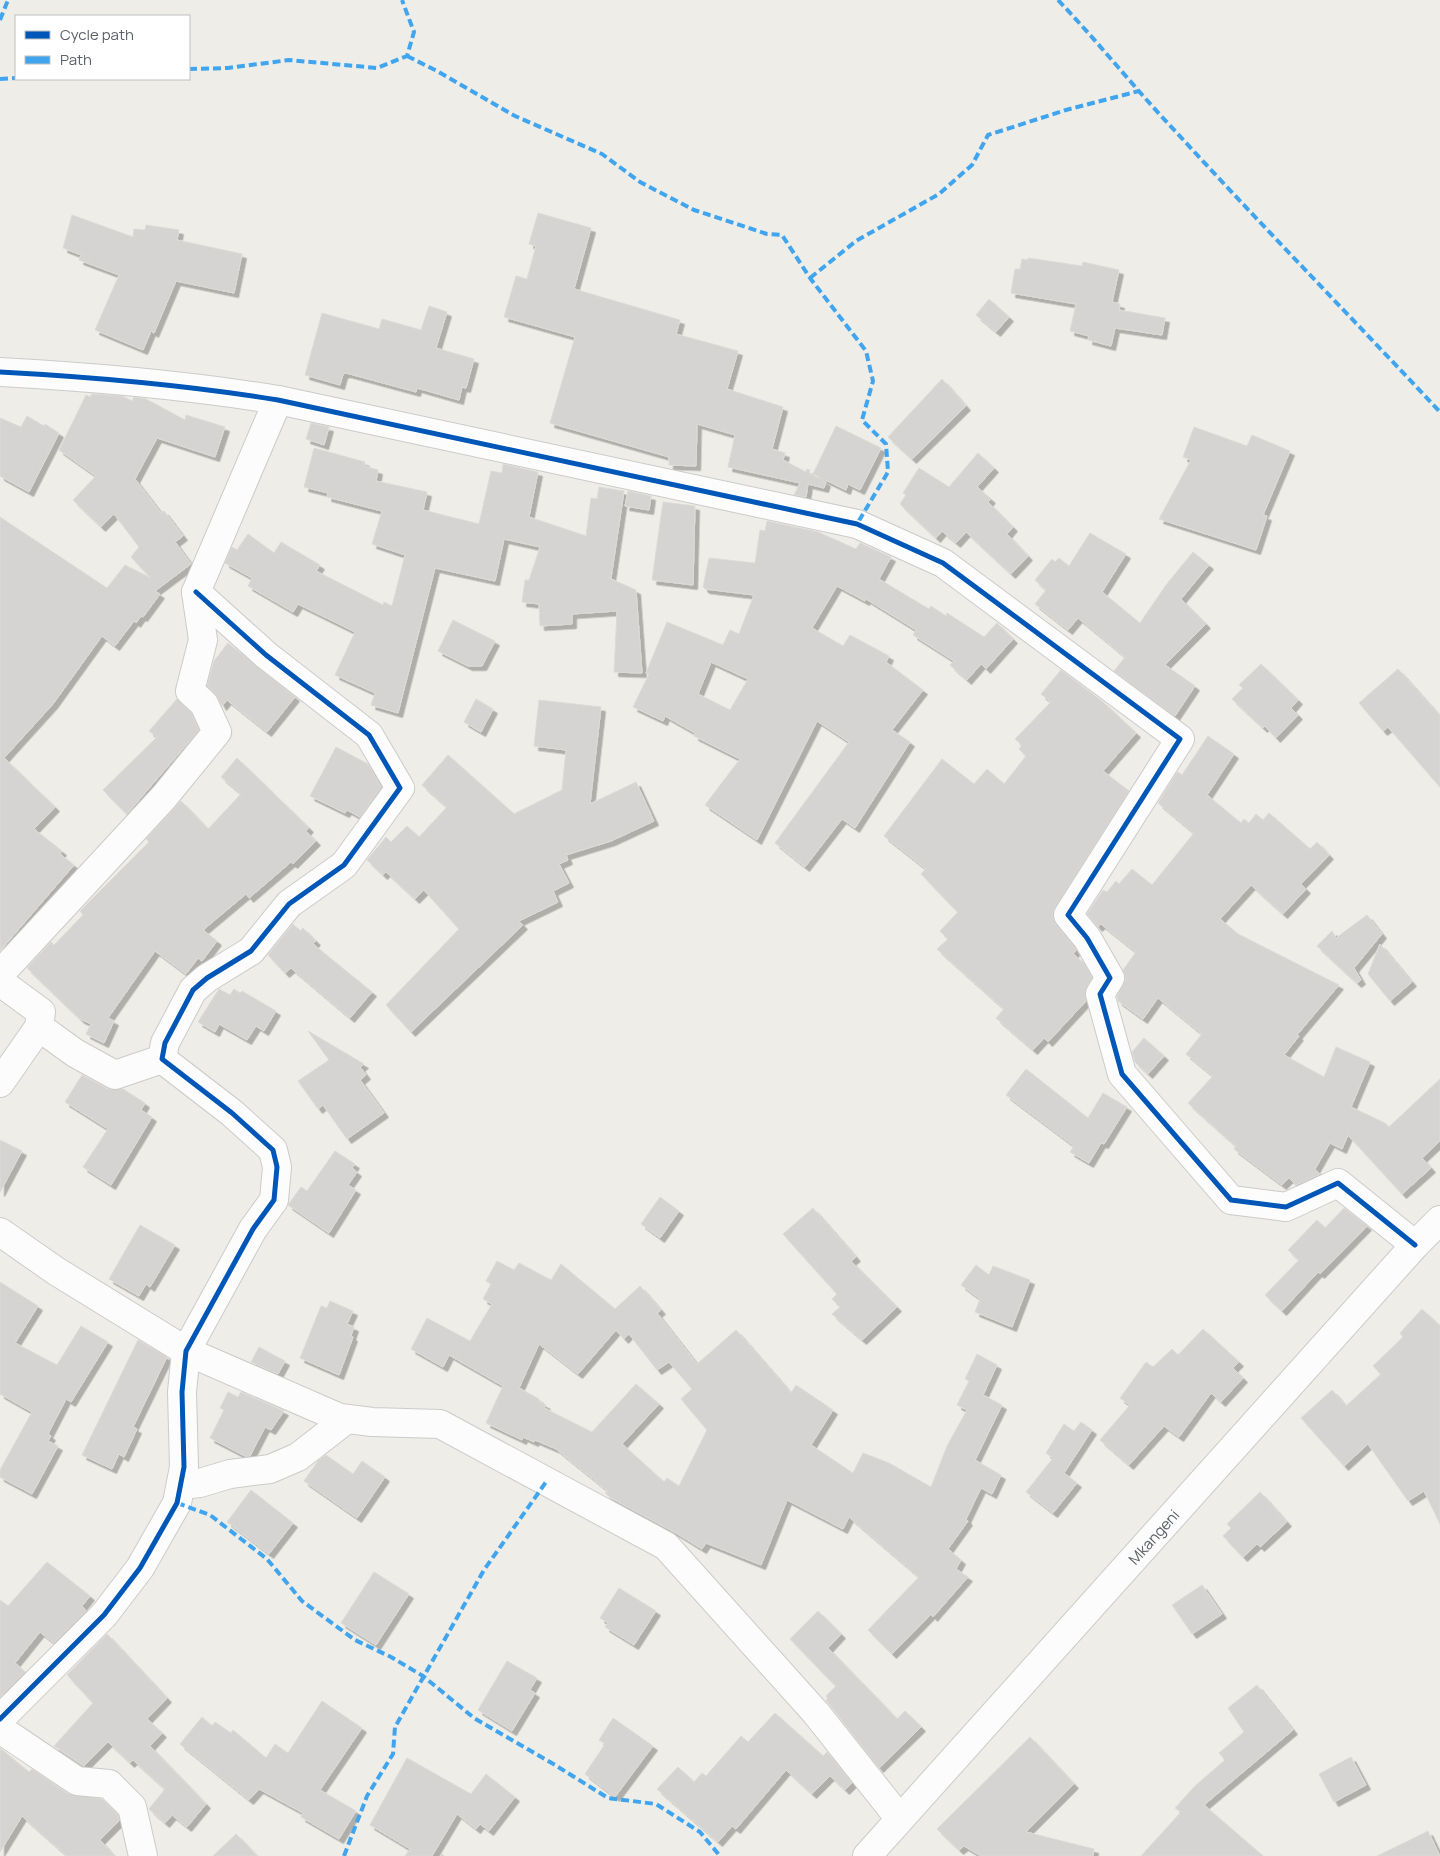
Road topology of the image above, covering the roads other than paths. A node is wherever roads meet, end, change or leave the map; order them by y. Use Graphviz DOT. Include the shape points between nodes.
graph roads {
  1 [pos="0,372"];
  2 [pos="278,400"];
  3 [pos="196,592"];
  4 [pos="0,974"];
  5 [pos="0,982"];
  6 [pos="38,1027"];
  7 [pos="162,1059"];
  8 [pos="0,1083"];
  9 [pos="1439,1224"];
  10 [pos="0,1232"];
  11 [pos="1415,1245"];
  12 [pos="186,1351"];
  13 [pos="347,1419"];
  14 [pos="181,1485"];
  15 [pos="0,1719"];
  16 [pos="0,1729"];
  17 [pos="900,1819"];
  18 [pos="143,1856"];
  19 [pos="867,1856"];
  1 -- 2 [label="street" via="86,377"];
  2 -- 3 [label="street"];
  2 -- 11 [label="street" via="857,524 943,563 1164,727 1180,739 1068,915 1087,938 1110,978 1100,994 1122,1074 1231,1200 1286,1206 1338,1183"];
  3 -- 4 [label="street" via="204,640 190,691 204,704 217,732 164,797"];
  3 -- 7 [label="street" via="266,655 369,735 400,788 344,865 289,904 251,951 193,990 165,1043"];
  5 -- 6 [label="street" via="41,1012"];
  6 -- 7 [label="street" via="115,1075"];
  6 -- 8 [label="street"];
  7 -- 12 [label="street" via="232,1113 273,1150 277,1167 274,1200"];
  9 -- 11 [label="street, Mkangeni"];
  10 -- 12 [label="street" via="56,1272"];
  11 -- 17 [label="street, Mkangeni"];
  12 -- 13 [label="street"];
  12 -- 14 [label="street"];
  13 -- 14 [label="street" via="298,1456 270,1469"];
  13 -- 17 [label="street" via="440,1424 666,1546 816,1713"];
  14 -- 15 [label="street" via="177,1503 140,1568 104,1615"];
  16 -- 18 [label="street" via="77,1780 109,1784 132,1808"];
  17 -- 19 [label="street, Mkangeni"];
}
